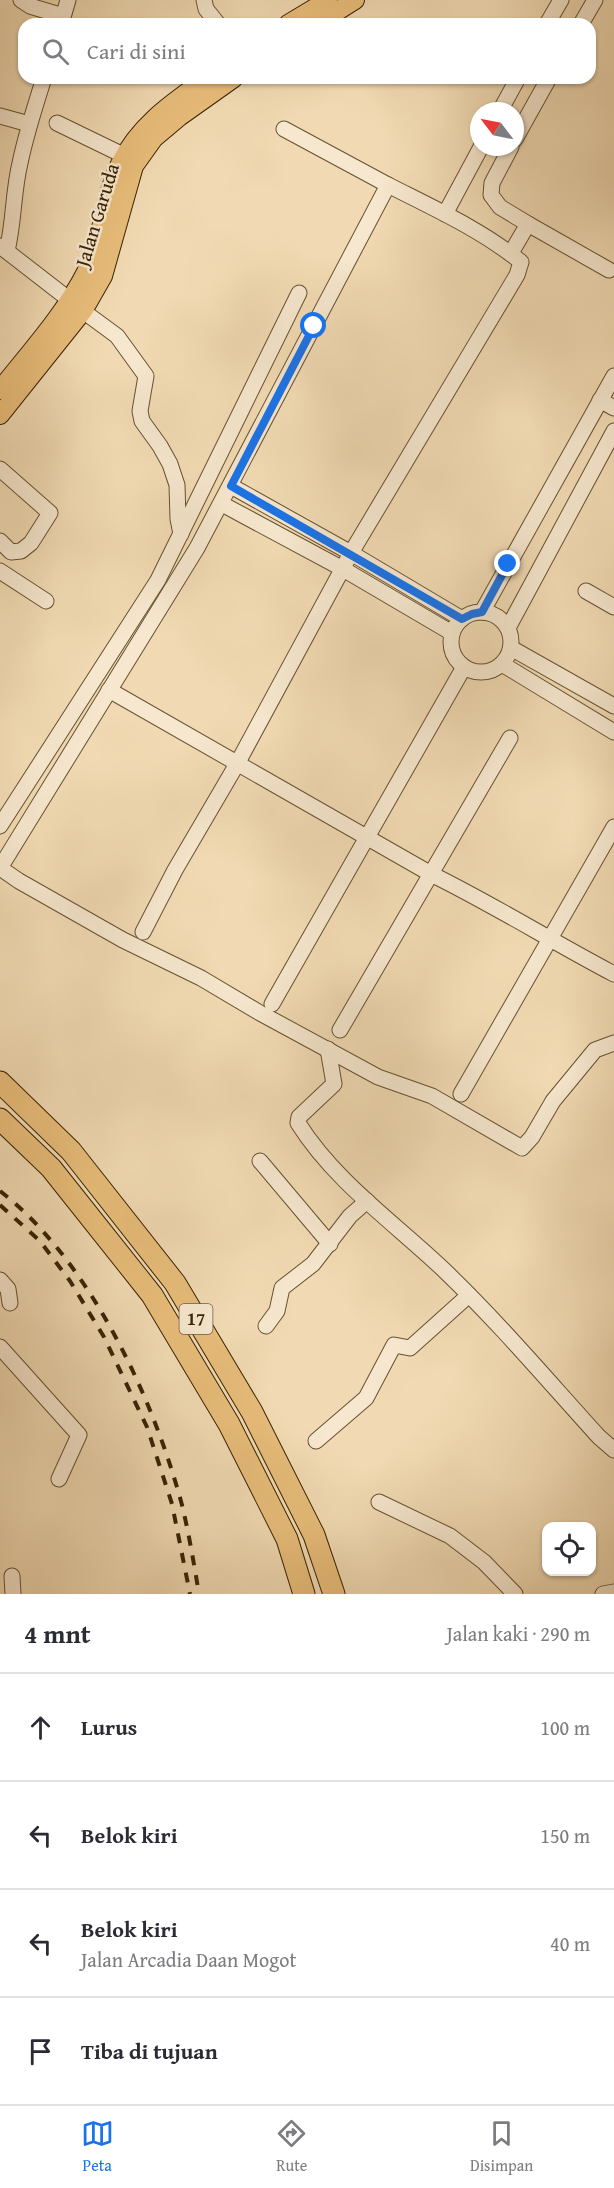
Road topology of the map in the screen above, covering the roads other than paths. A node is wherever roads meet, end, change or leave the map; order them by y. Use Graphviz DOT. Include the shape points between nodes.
graph roads {
  1 [pos="21,0"];
  2 [pos="68,0"];
  3 [pos="204,0"];
  4 [pos="328,0"];
  5 [pos="355,0"];
  6 [pos="561,0"];
  7 [pos="595,0"];
  8 [pos="57,18"];
  9 [pos="63,18"];
  10 [pos="213,18"];
  11 [pos="298,18"];
  12 [pos="326,18"];
  13 [pos="551,18"];
  14 [pos="584,18"];
  15 [pos="42,84"];
  16 [pos="199,84"];
  17 [pos="226,84"];
  18 [pos="515,84"];
  19 [pos="546,84"];
  20 [pos="505,102"];
  21 [pos="0,116"];
  22 [pos="57,123"];
  23 [pos="524,123"];
  24 [pos="29,124"];
  25 [pos="284,129"];
  26 [pos="125,156"];
  27 [pos="476,156"];
  28 [pos="506,156"];
  29 [pos="388,185"];
  30 [pos="445,214"];
  31 [pos="528,224"];
  32 [pos="4,248"];
  33 [pos="511,253"];
  34 [pos="609,270"];
  35 [pos="299,293"];
  36 [pos="77,306"];
  37 [pos="614,376"];
  38 [pos="0,390"];
  39 [pos="600,400"];
  40 [pos="614,408"];
  41 [pos="0,415"];
  42 [pos="614,430"];
  43 [pos="0,469"];
  44 [pos="231,486"];
  45 [pos="222,504"];
  46 [pos="181,534"];
  47 [pos="0,542"];
  48 [pos="351,553"];
  49 [pos="343,569"];
  50 [pos="0,572"];
  51 [pos="586,591"];
  52 [pos="46,601"];
  53 [pos="613,603"];
  54 [pos="482,612"];
  55 [pos="462,619"];
  56 [pos="508,628"];
  57 [pos="452,633"];
  58 [pos="511,648"];
  59 [pos="502,664"];
  60 [pos="464,667"];
  61 [pos="109,690"];
  62 [pos="614,706"];
  63 [pos="614,732"];
  64 [pos="510,738"];
  65 [pos="237,764"];
  66 [pos="0,826"];
  67 [pos="614,827"];
  68 [pos="367,838"];
  69 [pos="2,865"];
  70 [pos="431,874"];
  71 [pos="143,932"];
  72 [pos="548,939"];
  73 [pos="614,975"];
  74 [pos="272,1004"];
  75 [pos="340,1030"];
  76 [pos="614,1043"];
  77 [pos="328,1049"];
  78 [pos="0,1082"];
  79 [pos="461,1094"];
  80 [pos="0,1119"];
  81 [pos="260,1161"];
  82 [pos="367,1201"];
  83 [pos="330,1244"];
  84 [pos="0,1280"];
  85 [pos="469,1296"];
  86 [pos="10,1303"];
  87 [pos="266,1326"];
  88 [pos="0,1347"];
  89 [pos="316,1442"];
  90 [pos="614,1450"];
  91 [pos="59,1479"];
  92 [pos="379,1502"];
  93 [pos="12,1576"];
  94 [pos="614,1592"];
  95 [pos="13,1594"];
  96 [pos="304,1594"];
  97 [pos="333,1594"];
  98 [pos="515,1594"];
  99 [pos="603,1594"];
  1 -- 8 [label="street"];
  2 -- 9 [label="street"];
  3 -- 10 [label="street"];
  4 -- 11 [label="main road"];
  5 -- 12 [label="main road"];
  6 -- 13 [label="street"];
  7 -- 14 [label="street"];
  15 -- 24 [label="street"];
  16 -- 26 [label="main road, Jalan Garuda" via="140,131"];
  17 -- 36 [label="main road, Jalan Garuda" via="154,138 134,166 103,276"];
  18 -- 20 [label="street"];
  19 -- 23 [label="street"];
  21 -- 24 [label="street"];
  22 -- 26 [label="street"];
  24 -- 32 [label="street" via="19,165 13,226"];
  25 -- 29 [label="street"];
  26 -- 36 [label="main road, Jalan Garuda"];
  27 -- 30 [label="street"];
  28 -- 31 [label="street" via="492,183 491,195 500,207"];
  29 -- 30 [label="street"];
  29 -- 44 [label="street"];
  30 -- 33 [label="street"];
  31 -- 33 [label="street"];
  31 -- 34 [label="street"];
  32 -- 36 [label="street"];
  33 -- 48 [label="street" via="522,262 517,275"];
  35 -- 46 [label="street"];
  36 -- 38 [label="main road, Jalan Garuda"];
  36 -- 41 [label="main road, Jalan Garuda"];
  36 -- 46 [label="street" via="117,336 146,376 142,421 171,464"];
  37 -- 39 [label="street"];
  39 -- 40 [label="street"];
  39 -- 54 [label="street"];
  42 -- 56 [label="street"];
  43 -- 47 [label="street" via="50,513 31,543 21,551 11,552"];
  44 -- 45 [label="street"];
  44 -- 48 [label="street"];
  45 -- 49 [label="street"];
  45 -- 61 [label="street"];
  46 -- 66 [label="street" via="152,590"];
  48 -- 49 [label="street"];
  48 -- 55 [label="street"];
  49 -- 57 [label="street"];
  49 -- 65 [label="street"];
  50 -- 52 [label="street"];
  51 -- 53 [label="street"];
  54 -- 55 [label="street"];
  54 -- 56 [label="street" via="493,615"];
  55 -- 57 [label="street"];
  56 -- 58 [label="street"];
  57 -- 60 [label="street" via="455,658"];
  58 -- 59 [label="street"];
  58 -- 62 [label="street"];
  59 -- 60 [label="street" via="490,671 476,672"];
  59 -- 63 [label="street"];
  60 -- 68 [label="street"];
  61 -- 65 [label="street"];
  61 -- 69 [label="street"];
  64 -- 70 [label="street"];
  65 -- 68 [label="street"];
  65 -- 71 [label="street"];
  67 -- 72 [label="street"];
  68 -- 70 [label="street"];
  68 -- 74 [label="street"];
  69 -- 77 [label="street" via="19,881 123,940 201,978"];
  70 -- 72 [label="street"];
  70 -- 75 [label="street"];
  72 -- 73 [label="street"];
  72 -- 79 [label="street"];
  76 -- 77 [label="street" via="595,1050 553,1101 522,1148 432,1096 378,1077"];
  77 -- 82 [label="street" via="334,1084 298,1123"];
  78 -- 97 [label="highway, 17" via="71,1151 175,1283 252,1412 314,1535"];
  80 -- 96 [label="highway, 17" via="51,1168 152,1295 229,1424 287,1539"];
  81 -- 83 [label="street"];
  82 -- 83 [label="street" via="350,1216"];
  82 -- 85 [label="street"];
  83 -- 87 [label="street" via="313,1264 282,1288 277,1311"];
  84 -- 86 [label="street" via="8,1289"];
  85 -- 89 [label="street" via="410,1348 394,1345 366,1398"];
  85 -- 90 [label="street"];
  88 -- 91 [label="street" via="79,1435"];
  92 -- 98 [label="street" via="450,1536 484,1562"];
  93 -- 95 [label="street"];
  94 -- 99 [label="street"];
}
